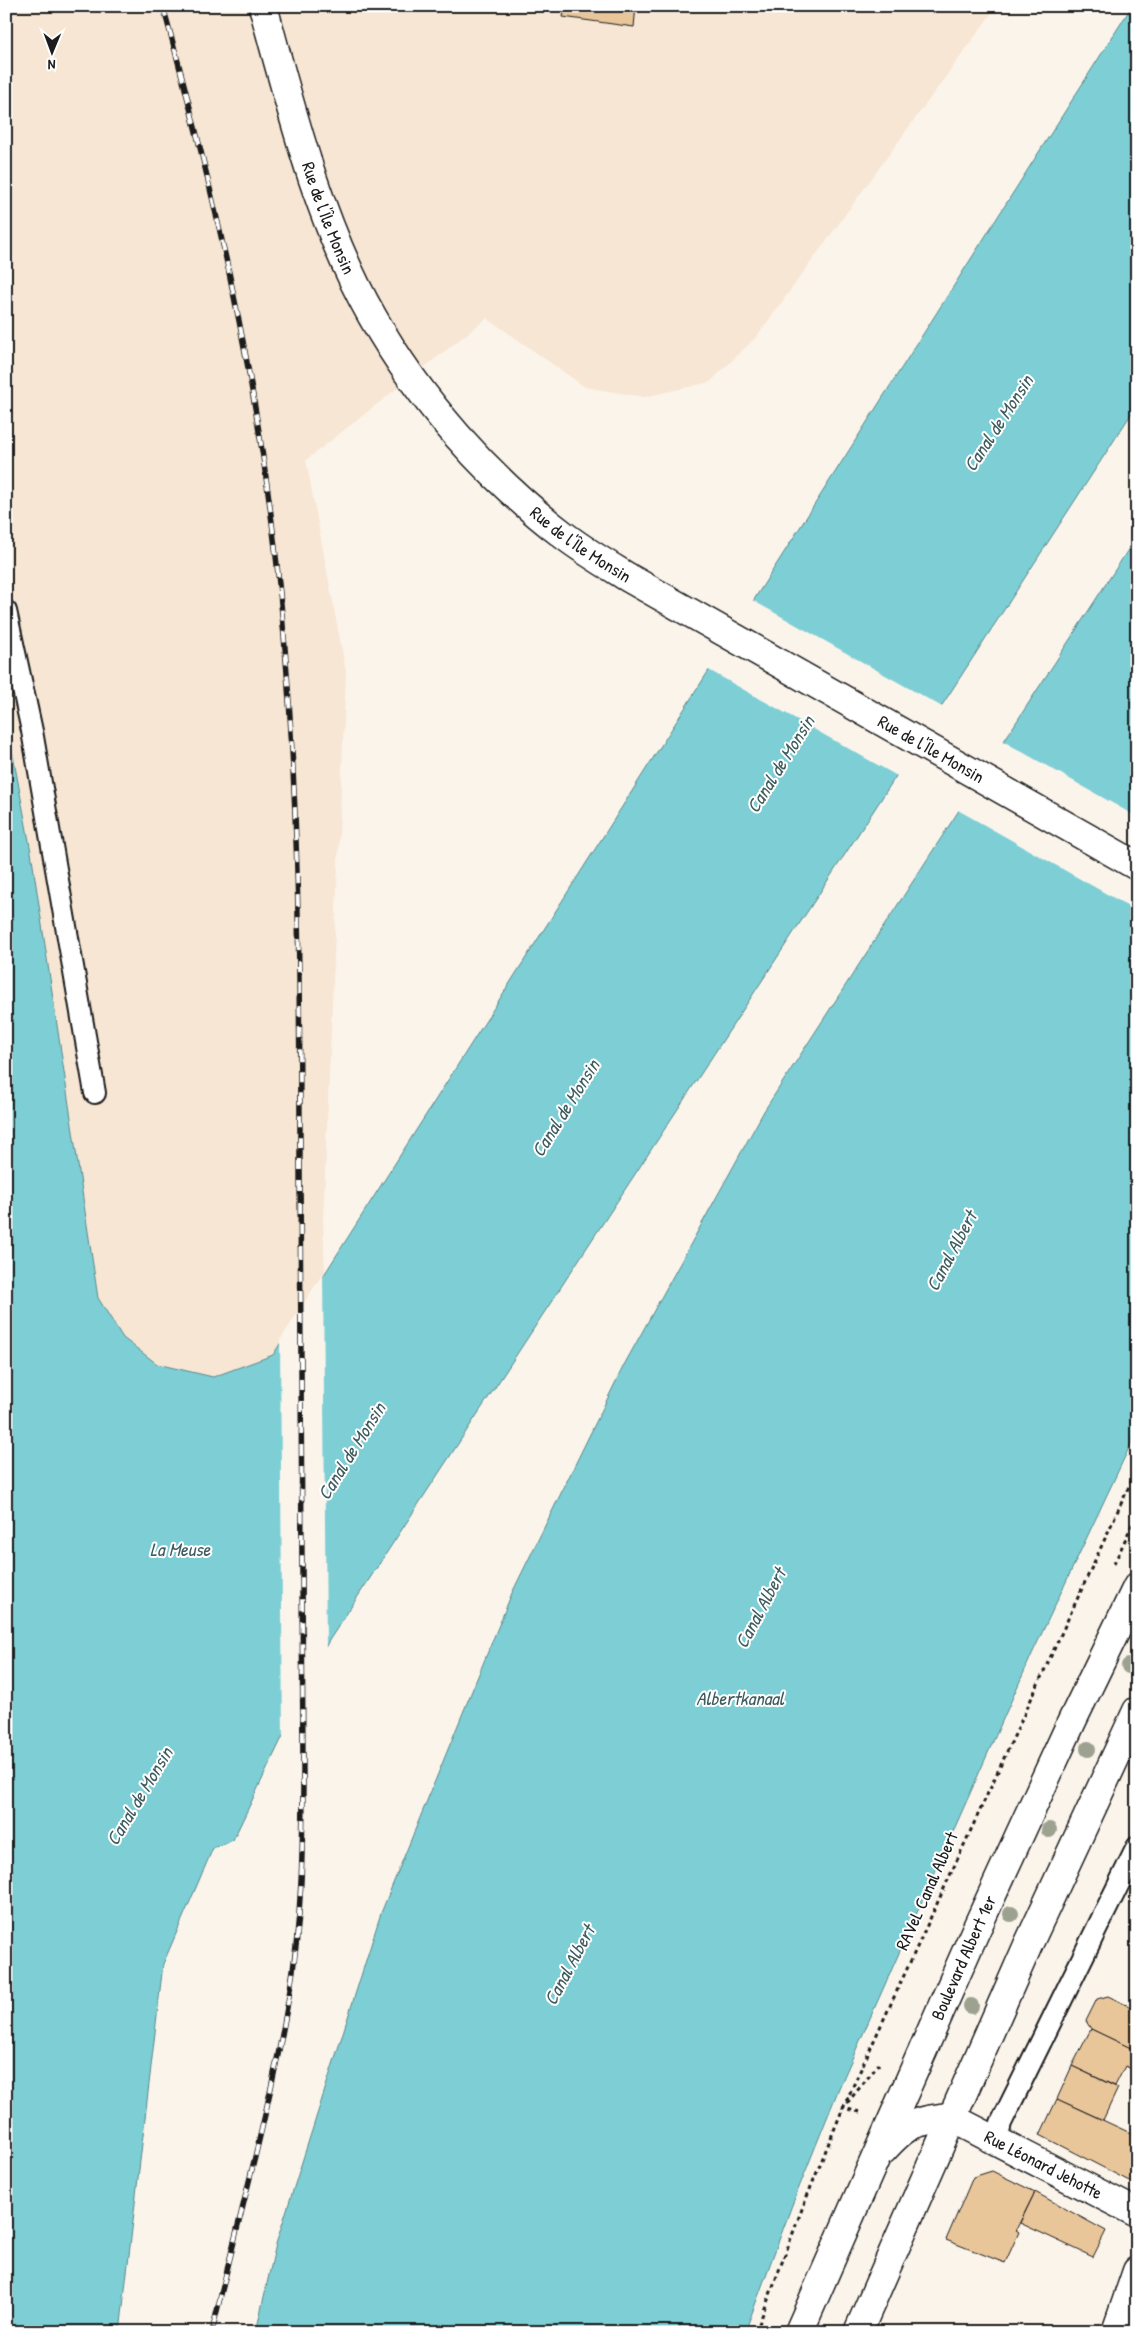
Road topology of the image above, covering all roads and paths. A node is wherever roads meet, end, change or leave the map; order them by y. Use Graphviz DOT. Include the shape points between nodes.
graph roads {
  1 [pos="263,6"];
  2 [pos="6,611"];
  3 [pos="1137,866"];
  4 [pos="95,1093"];
  5 [pos="1137,1469"];
  6 [pos="1137,1587"];
  7 [pos="1137,1711"];
  8 [pos="1137,1847"];
  9 [pos="950,2118"];
  10 [pos="997,2140"];
  11 [pos="874,2160"];
  12 [pos="1137,2213"];
  13 [pos="1137,2272"];
  14 [pos="756,2332"];
  15 [pos="799,2332"];
  16 [pos="858,2332"];
  17 [pos="1116,2332"];
  1 -- 3 [label="main road, Rue de l'Île Monsin" via="327,216 372,316 396,355 454,432 524,502 566,537 629,578"];
  2 -- 4 [label="lane" via="32,731"];
  5 -- 14 [label="path, RAVeL Canal Albert" via="843,2108"];
  6 -- 11 [label="main road, Boulevard Albert 1er" via="1039,1792"];
  7 -- 9 [label="main road"];
  8 -- 10 [label="lane" via="1001,2123"];
  9 -- 10 [label="main road, Rue Léonard Jehotte"];
  9 -- 11 [label="main road" via="927,2120 900,2130"];
  9 -- 16 [label="main road"];
  10 -- 12 [label="main road, Rue Léonard Jehotte"];
  11 -- 15 [label="main road, Boulevard Albert 1er"];
  13 -- 17 [label="main road"];
}
